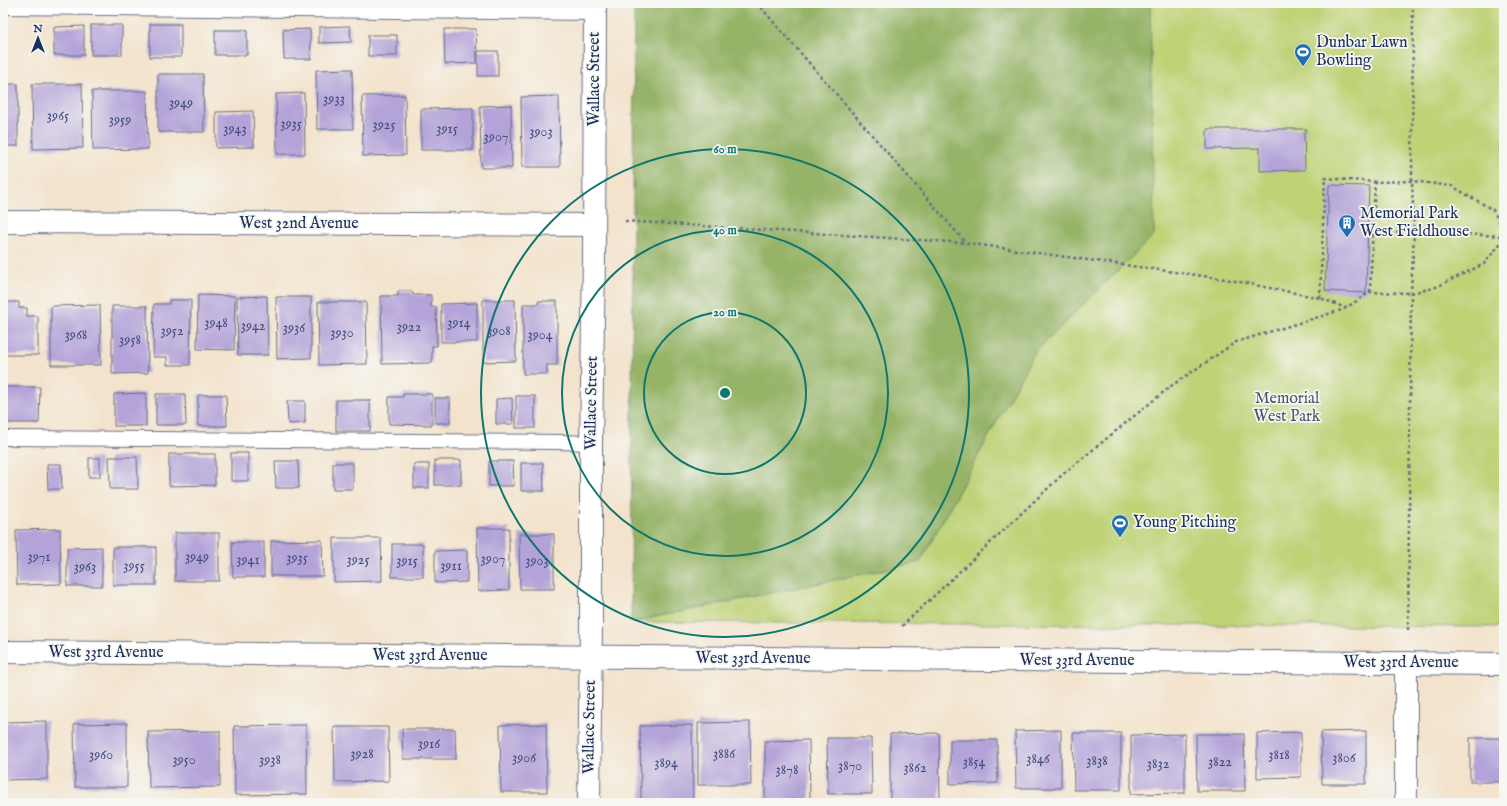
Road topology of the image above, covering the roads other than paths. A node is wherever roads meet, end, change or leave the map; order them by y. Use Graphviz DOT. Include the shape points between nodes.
graph roads {
  1 [pos="3,7"];
  2 [pos="595,8"];
  3 [pos="3,222"];
  4 [pos="594,225"];
  5 [pos="3,438"];
  6 [pos="591,443"];
  7 [pos="3,652"];
  8 [pos="591,658"];
  9 [pos="1406,663"];
  10 [pos="1504,664"];
  11 [pos="590,803"];
  12 [pos="1406,803"];
  1 -- 2 [label="lane"];
  2 -- 4 [label="street, Wallace Street"];
  3 -- 4 [label="street, West 32nd Avenue"];
  4 -- 6 [label="street, Wallace Street"];
  5 -- 6 [label="lane"];
  6 -- 8 [label="street, Wallace Street"];
  7 -- 8 [label="street, West 33rd Avenue"];
  8 -- 9 [label="street, West 33rd Avenue"];
  8 -- 11 [label="street, Wallace Street"];
  9 -- 10 [label="street, West 33rd Avenue"];
  9 -- 12 [label="street"];
}
